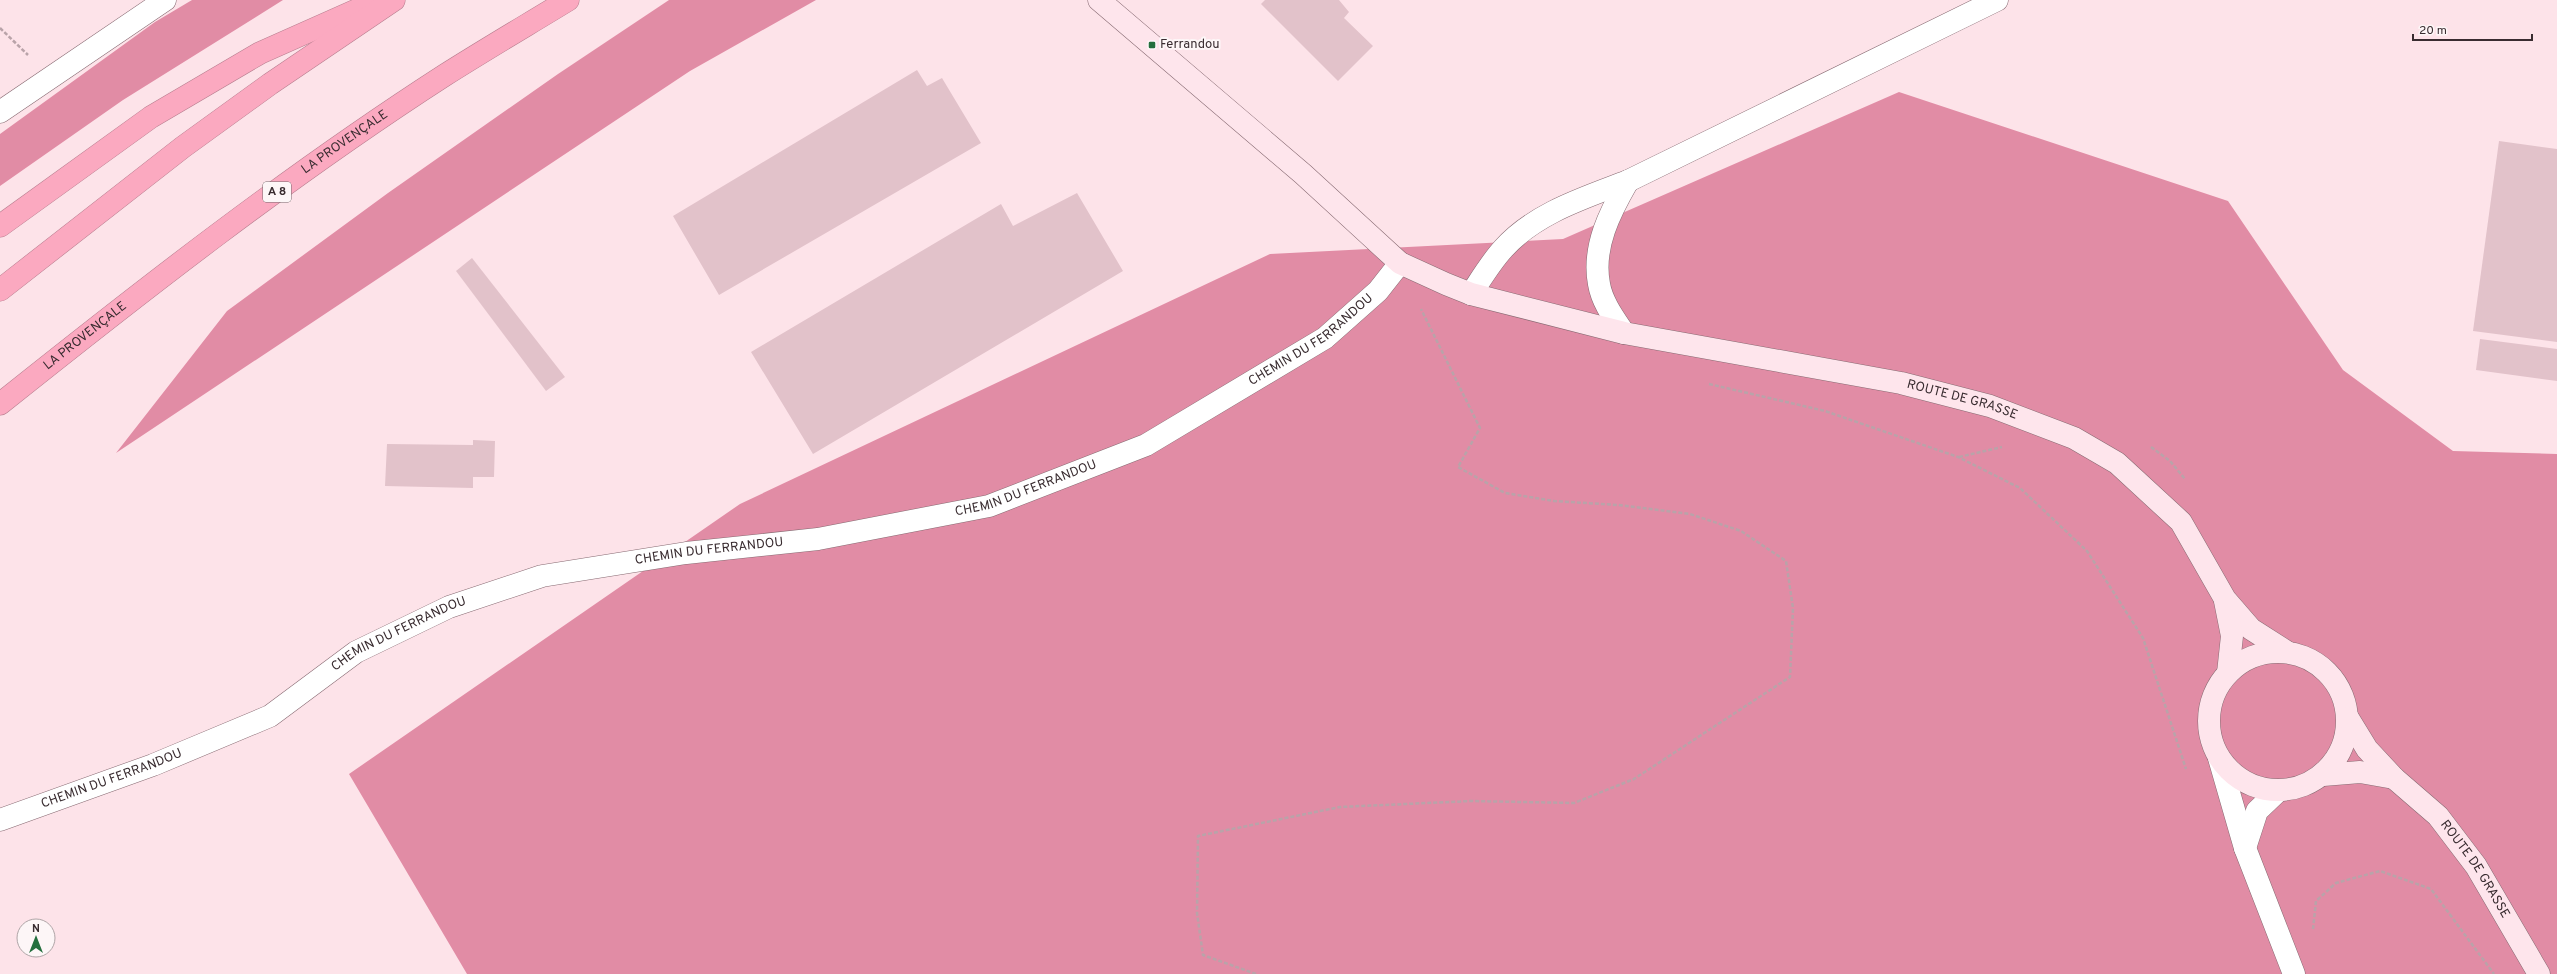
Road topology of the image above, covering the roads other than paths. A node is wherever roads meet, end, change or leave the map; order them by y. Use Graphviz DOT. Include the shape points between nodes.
graph roads {
  1 [pos="165,0"];
  2 [pos="380,0"];
  3 [pos="394,0"];
  4 [pos="568,0"];
  5 [pos="1099,0"];
  6 [pos="1996,0"];
  7 [pos="0,112"];
  8 [pos="1628,181"];
  9 [pos="0,226"];
  10 [pos="1400,263"];
  11 [pos="0,290"];
  12 [pos="1471,294"];
  13 [pos="1624,333"];
  14 [pos="0,404"];
  15 [pos="2225,600"];
  16 [pos="2288,652"];
  17 [pos="2228,673"];
  18 [pos="2348,718"];
  19 [pos="2219,758"];
  20 [pos="2323,775"];
  21 [pos="2394,778"];
  22 [pos="2278,791"];
  23 [pos="0,820"];
  24 [pos="2245,848"];
  25 [pos="2291,967"];
  26 [pos="2539,974"];
  1 -- 7 [label="street"];
  2 -- 9 [label="highway" via="260,53 165,109"];
  3 -- 11 [label="highway" via="270,84 184,147"];
  4 -- 14 [label="highway, LA PROVENÇALE / A 8" via="445,76 290,181 103,321"];
  5 -- 10 [label="main road, ROUTE DE GRASSE" via="1303,174"];
  6 -- 8 [label="street"];
  8 -- 12 [label="street" via="1569,204 1533,223 1503,249"];
  8 -- 13 [label="street" via="1613,207 1598,246 1599,284 1606,304"];
  10 -- 12 [label="main road, ROUTE DE GRASSE"];
  10 -- 23 [label="street, CHEMIN DU FERRANDOU" via="1378,291 1324,338 1146,445 988,506 818,539 686,553 542,576 520,583 449,607 356,652 270,716 153,765"];
  12 -- 13 [label="main road, ROUTE DE GRASSE"];
  13 -- 15 [label="main road, ROUTE DE GRASSE" via="1901,383 1990,406 2074,438 2117,463 2181,522"];
  15 -- 16 [label="main road, ROUTE DE GRASSE" via="2250,629"];
  15 -- 17 [label="main road, ROUTE DE GRASSE" via="2232,636"];
  16 -- 17 [label="main road" via="2266,653 2245,660"];
  16 -- 18 [label="main road" via="2310,660 2330,674 2343,695"];
  17 -- 19 [label="main road" via="2215,692 2209,714 2210,737"];
  18 -- 20 [label="main road" via="2346,740 2337,759"];
  18 -- 21 [label="main road, ROUTE DE GRASSE" via="2367,749"];
  19 -- 22 [label="main road" via="2234,776 2255,787"];
  19 -- 24 [label="street"];
  20 -- 21 [label="main road" via="2360,772"];
  20 -- 22 [label="main road" via="2302,787"];
  21 -- 26 [label="main road, ROUTE DE GRASSE" via="2438,816 2476,866"];
  22 -- 24 [label="street" via="2257,811"];
  24 -- 25 [label="street"];
}
